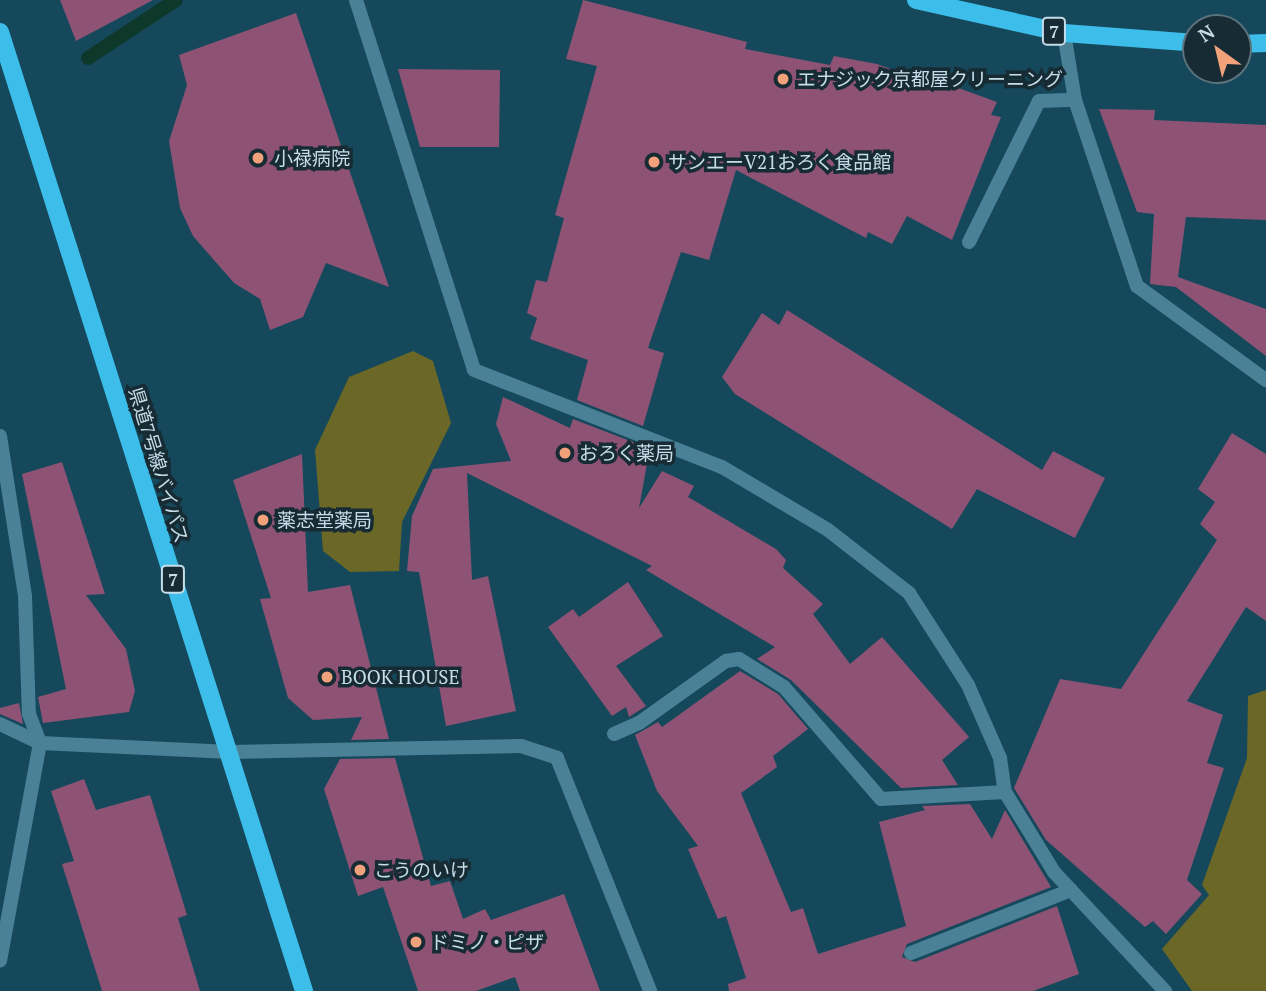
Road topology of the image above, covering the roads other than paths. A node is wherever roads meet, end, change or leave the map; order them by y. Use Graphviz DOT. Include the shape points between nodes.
graph roads {
  1 [pos="356,0"];
  2 [pos="922,1"];
  3 [pos="0,32"];
  4 [pos="1064,33"];
  5 [pos="1182,42"];
  6 [pos="1075,100"];
  7 [pos="969,242"];
  8 [pos="1266,380"];
  9 [pos="0,436"];
  10 [pos="0,724"];
  11 [pos="614,734"];
  12 [pos="40,743"];
  13 [pos="231,752"];
  14 [pos="1005,792"];
  15 [pos="1071,890"];
  16 [pos="911,953"];
  17 [pos="0,960"];
  18 [pos="304,991"];
  19 [pos="650,991"];
  20 [pos="1166,991"];
  1 -- 14 [label="street" via="474,370 722,467 828,530 909,593 968,685 1000,758"];
  2 -- 4 [label="main road, 7"];
  3 -- 13 [label="main road, 県道7号線バイパス / 7"];
  4 -- 5 [label="main road, 7"];
  4 -- 6 [label="street"];
  6 -- 7 [label="street" via="1039,101"];
  6 -- 8 [label="street" via="1137,286"];
  9 -- 12 [label="street" via="25,596 29,714"];
  10 -- 12 [label="street"];
  11 -- 14 [label="street" via="639,723 726,661 739,659 784,687 881,799"];
  12 -- 13 [label="street"];
  12 -- 17 [label="street"];
  13 -- 18 [label="main road, 県道7号線バイパス / 7"];
  13 -- 19 [label="street" via="521,746 557,758 568,774"];
  14 -- 15 [label="street"];
  15 -- 16 [label="street"];
  15 -- 20 [label="street"];
}
